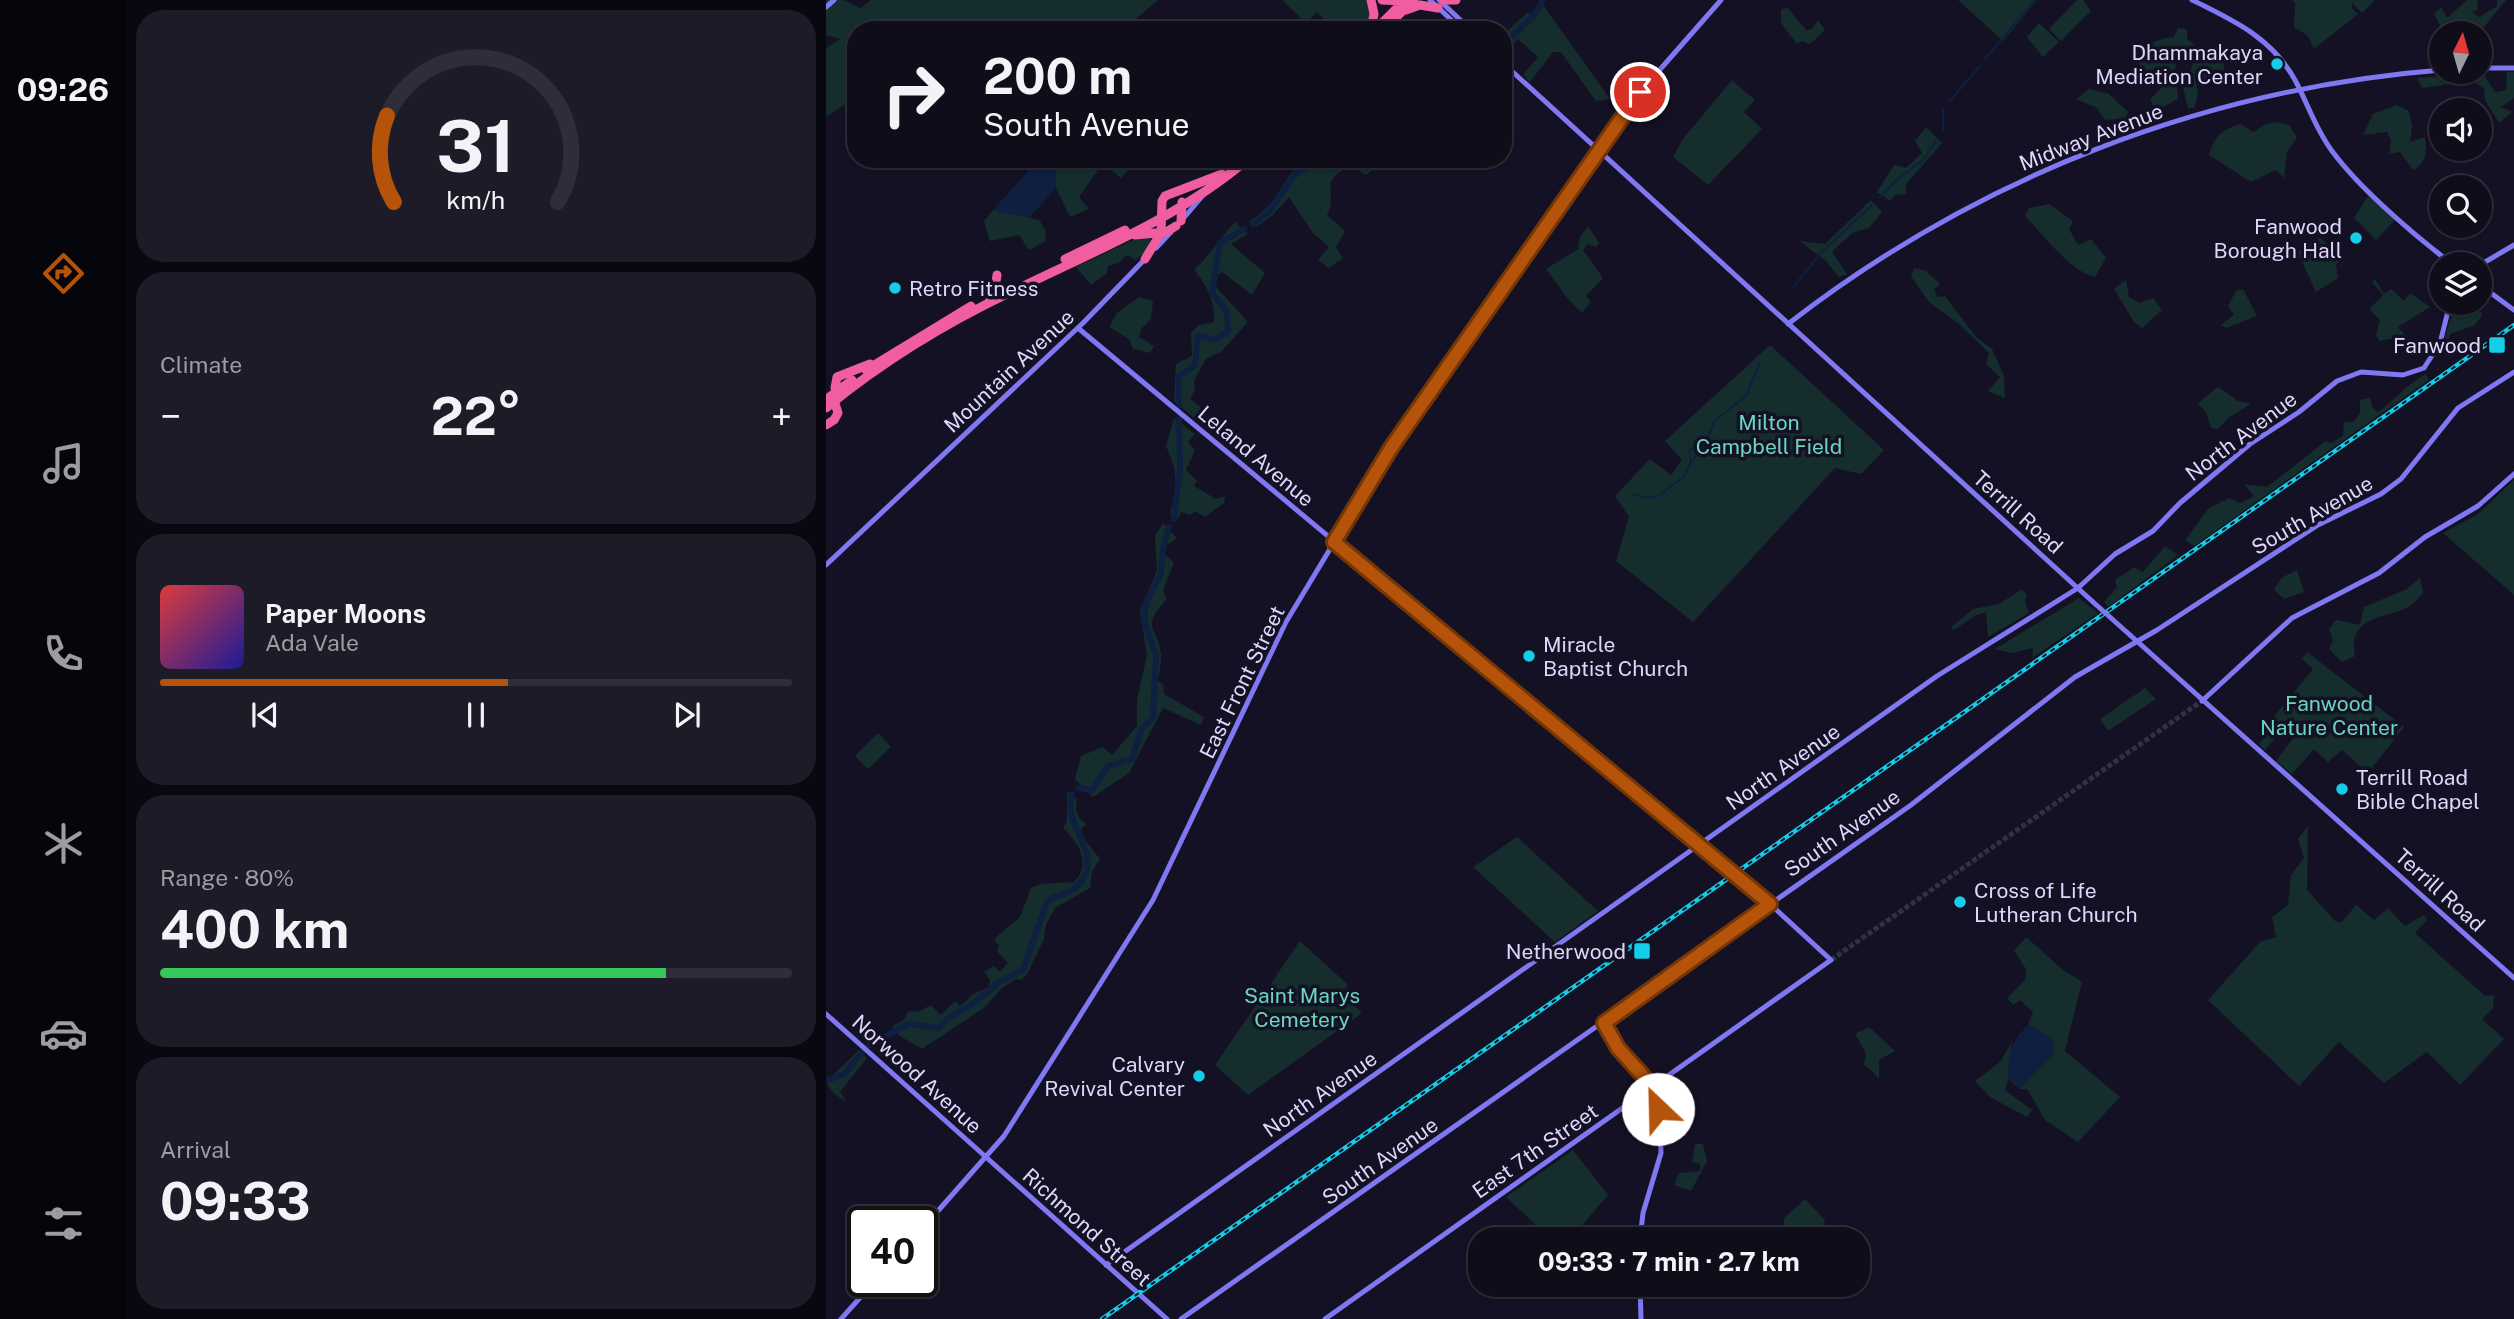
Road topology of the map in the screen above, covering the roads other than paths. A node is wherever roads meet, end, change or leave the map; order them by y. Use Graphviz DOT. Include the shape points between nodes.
graph roads {
  1 [pos="834,0"];
  2 [pos="1371,0"];
  3 [pos="1382,0"];
  4 [pos="1404,0"];
  5 [pos="1415,0"];
  6 [pos="1430,0"];
  7 [pos="1456,0"];
  8 [pos="1721,0"];
  9 [pos="2192,0"];
  10 [pos="1440,3"];
  11 [pos="826,8"];
  12 [pos="1402,12"];
  13 [pos="1374,21"];
  14 [pos="1382,21"];
  15 [pos="1392,21"];
  16 [pos="1455,21"];
  17 [pos="1461,21"];
  18 [pos="2492,68"];
  19 [pos="2514,68"];
  20 [pos="1512,71"];
  21 [pos="2429,72"];
  22 [pos="2299,89"];
  23 [pos="1598,151"];
  24 [pos="1229,168"];
  25 [pos="1236,168"];
  26 [pos="1222,174"];
  27 [pos="1205,192"];
  28 [pos="1165,197"];
  29 [pos="1182,203"];
  30 [pos="1162,214"];
  31 [pos="1151,217"];
  32 [pos="1179,224"];
  33 [pos="1148,233"];
  34 [pos="1161,233"];
  35 [pos="1110,244"];
  36 [pos="2514,245"];
  37 [pos="1153,248"];
  38 [pos="2439,252"];
  39 [pos="2492,258"];
  40 [pos="1145,259"];
  41 [pos="997,275"];
  42 [pos="2492,294"];
  43 [pos="989,297"];
  44 [pos="2514,310"];
  45 [pos="2447,315"];
  46 [pos="1788,324"];
  47 [pos="1078,328"];
  48 [pos="2514,372"];
  49 [pos="834,397"];
  50 [pos="826,408"];
  51 [pos="826,425"];
  52 [pos="2514,474"];
  53 [pos="1334,542"];
  54 [pos="826,565"];
  55 [pos="2078,588"];
  56 [pos="2138,641"];
  57 [pos="2202,701"];
  58 [pos="1700,845"];
  59 [pos="1770,904"];
  60 [pos="1831,960"];
  61 [pos="2514,978"];
  62 [pos="826,1014"];
  63 [pos="1604,1023"];
  64 [pos="1650,1088"];
  65 [pos="986,1158"];
  66 [pos="938,1211"];
  67 [pos="1641,1227"];
  68 [pos="1106,1265"];
  69 [pos="861,1297"];
  70 [pos="1640,1297"];
  71 [pos="841,1319"];
  72 [pos="1167,1319"];
  73 [pos="1181,1319"];
  74 [pos="1325,1319"];
  75 [pos="1641,1319"];
  1 -- 11 [label="street"];
  2 -- 13 [label="highway"];
  3 -- 4 [label="highway"];
  4 -- 14 [label="highway"];
  5 -- 12 [label="highway"];
  6 -- 10 [label="street"];
  7 -- 10 [label="highway"];
  8 -- 23 [label="street, East Front Street" via="1640,92"];
  9 -- 22 [label="street" via="2228,16 2263,41 2282,59"];
  10 -- 12 [label="highway"];
  10 -- 16 [label="street"];
  10 -- 17 [label="street"];
  12 -- 15 [label="highway"];
  18 -- 19 [label="street"];
  20 -- 23 [label="street, Terrill Road"];
  21 -- 22 [label="street, Midway Avenue"];
  22 -- 38 [label="street" via="2313,122 2340,161"];
  22 -- 46 [label="street, Midway Avenue" via="2167,124 2026,178 1897,248"];
  23 -- 46 [label="street, Terrill Road"];
  23 -- 53 [label="street, East Front Street" via="1391,448"];
  24 -- 26 [label="highway"];
  25 -- 27 [label="highway"];
  26 -- 28 [label="highway"];
  26 -- 29 [label="highway"];
  27 -- 29 [label="highway"];
  27 -- 32 [label="street, Mountain Avenue"];
  28 -- 29 [label="highway"];
  28 -- 30 [label="highway"];
  28 -- 31 [label="highway"];
  29 -- 30 [label="highway"];
  29 -- 32 [label="highway"];
  30 -- 31 [label="highway"];
  30 -- 32 [label="highway" via="1168,223"];
  30 -- 34 [label="highway"];
  30 -- 35 [label="highway"];
  31 -- 43 [label="highway"];
  32 -- 34 [label="highway"];
  32 -- 40 [label="street, Mountain Avenue"];
  33 -- 34 [label="highway"];
  33 -- 35 [label="highway"];
  33 -- 37 [label="highway"];
  34 -- 37 [label="highway"];
  35 -- 49 [label="highway" via="975,310"];
  36 -- 39 [label="street"];
  37 -- 40 [label="highway"];
  40 -- 47 [label="street, Mountain Avenue"];
  41 -- 43 [label="highway"];
  42 -- 44 [label="street"];
  43 -- 49 [label="highway" via="878,361 839,374"];
  45 -- 55 [label="street, North Avenue" via="2441,343 2424,368 2403,375 2361,372 2337,381 2250,444 2153,531 2115,554"];
  46 -- 55 [label="street, Terrill Road"];
  47 -- 53 [label="street, Leland Avenue"];
  47 -- 54 [label="street, Mountain Avenue"];
  48 -- 56 [label="street, South Avenue" via="2459,408 2401,479 2381,494 2299,537"];
  49 -- 50 [label="highway"];
  49 -- 51 [label="highway" via="837,416"];
  52 -- 57 [label="street" via="2478,506 2425,537 2379,573 2292,618"];
  53 -- 58 [label="street, Leland Avenue"];
  53 -- 65 [label="street, East Front Street" via="1286,622 1161,886"];
  55 -- 56 [label="street, Terrill Road, bridge"];
  55 -- 58 [label="street, North Avenue" via="1937,676"];
  56 -- 57 [label="street, Terrill Road"];
  56 -- 59 [label="street, South Avenue" via="2075,677 1916,801"];
  57 -- 61 [label="street, Terrill Road"];
  58 -- 59 [label="street, Leland Avenue"];
  58 -- 68 [label="street, North Avenue"];
  59 -- 60 [label="street, Leland Avenue"];
  59 -- 63 [label="street, South Avenue"];
  60 -- 64 [label="street, East 7th Street"];
  62 -- 65 [label="street, Norwood Avenue"];
  63 -- 64 [label="street"];
  63 -- 73 [label="street, South Avenue"];
  64 -- 67 [label="street" via="1662,1142"];
  64 -- 74 [label="street, East 7th Street"];
  65 -- 66 [label="street, East Front Street"];
  65 -- 68 [label="street, Richmond Street"];
  68 -- 72 [label="street, Richmond Street"];
  69 -- 71 [label="street"];
  70 -- 75 [label="street"];
}
